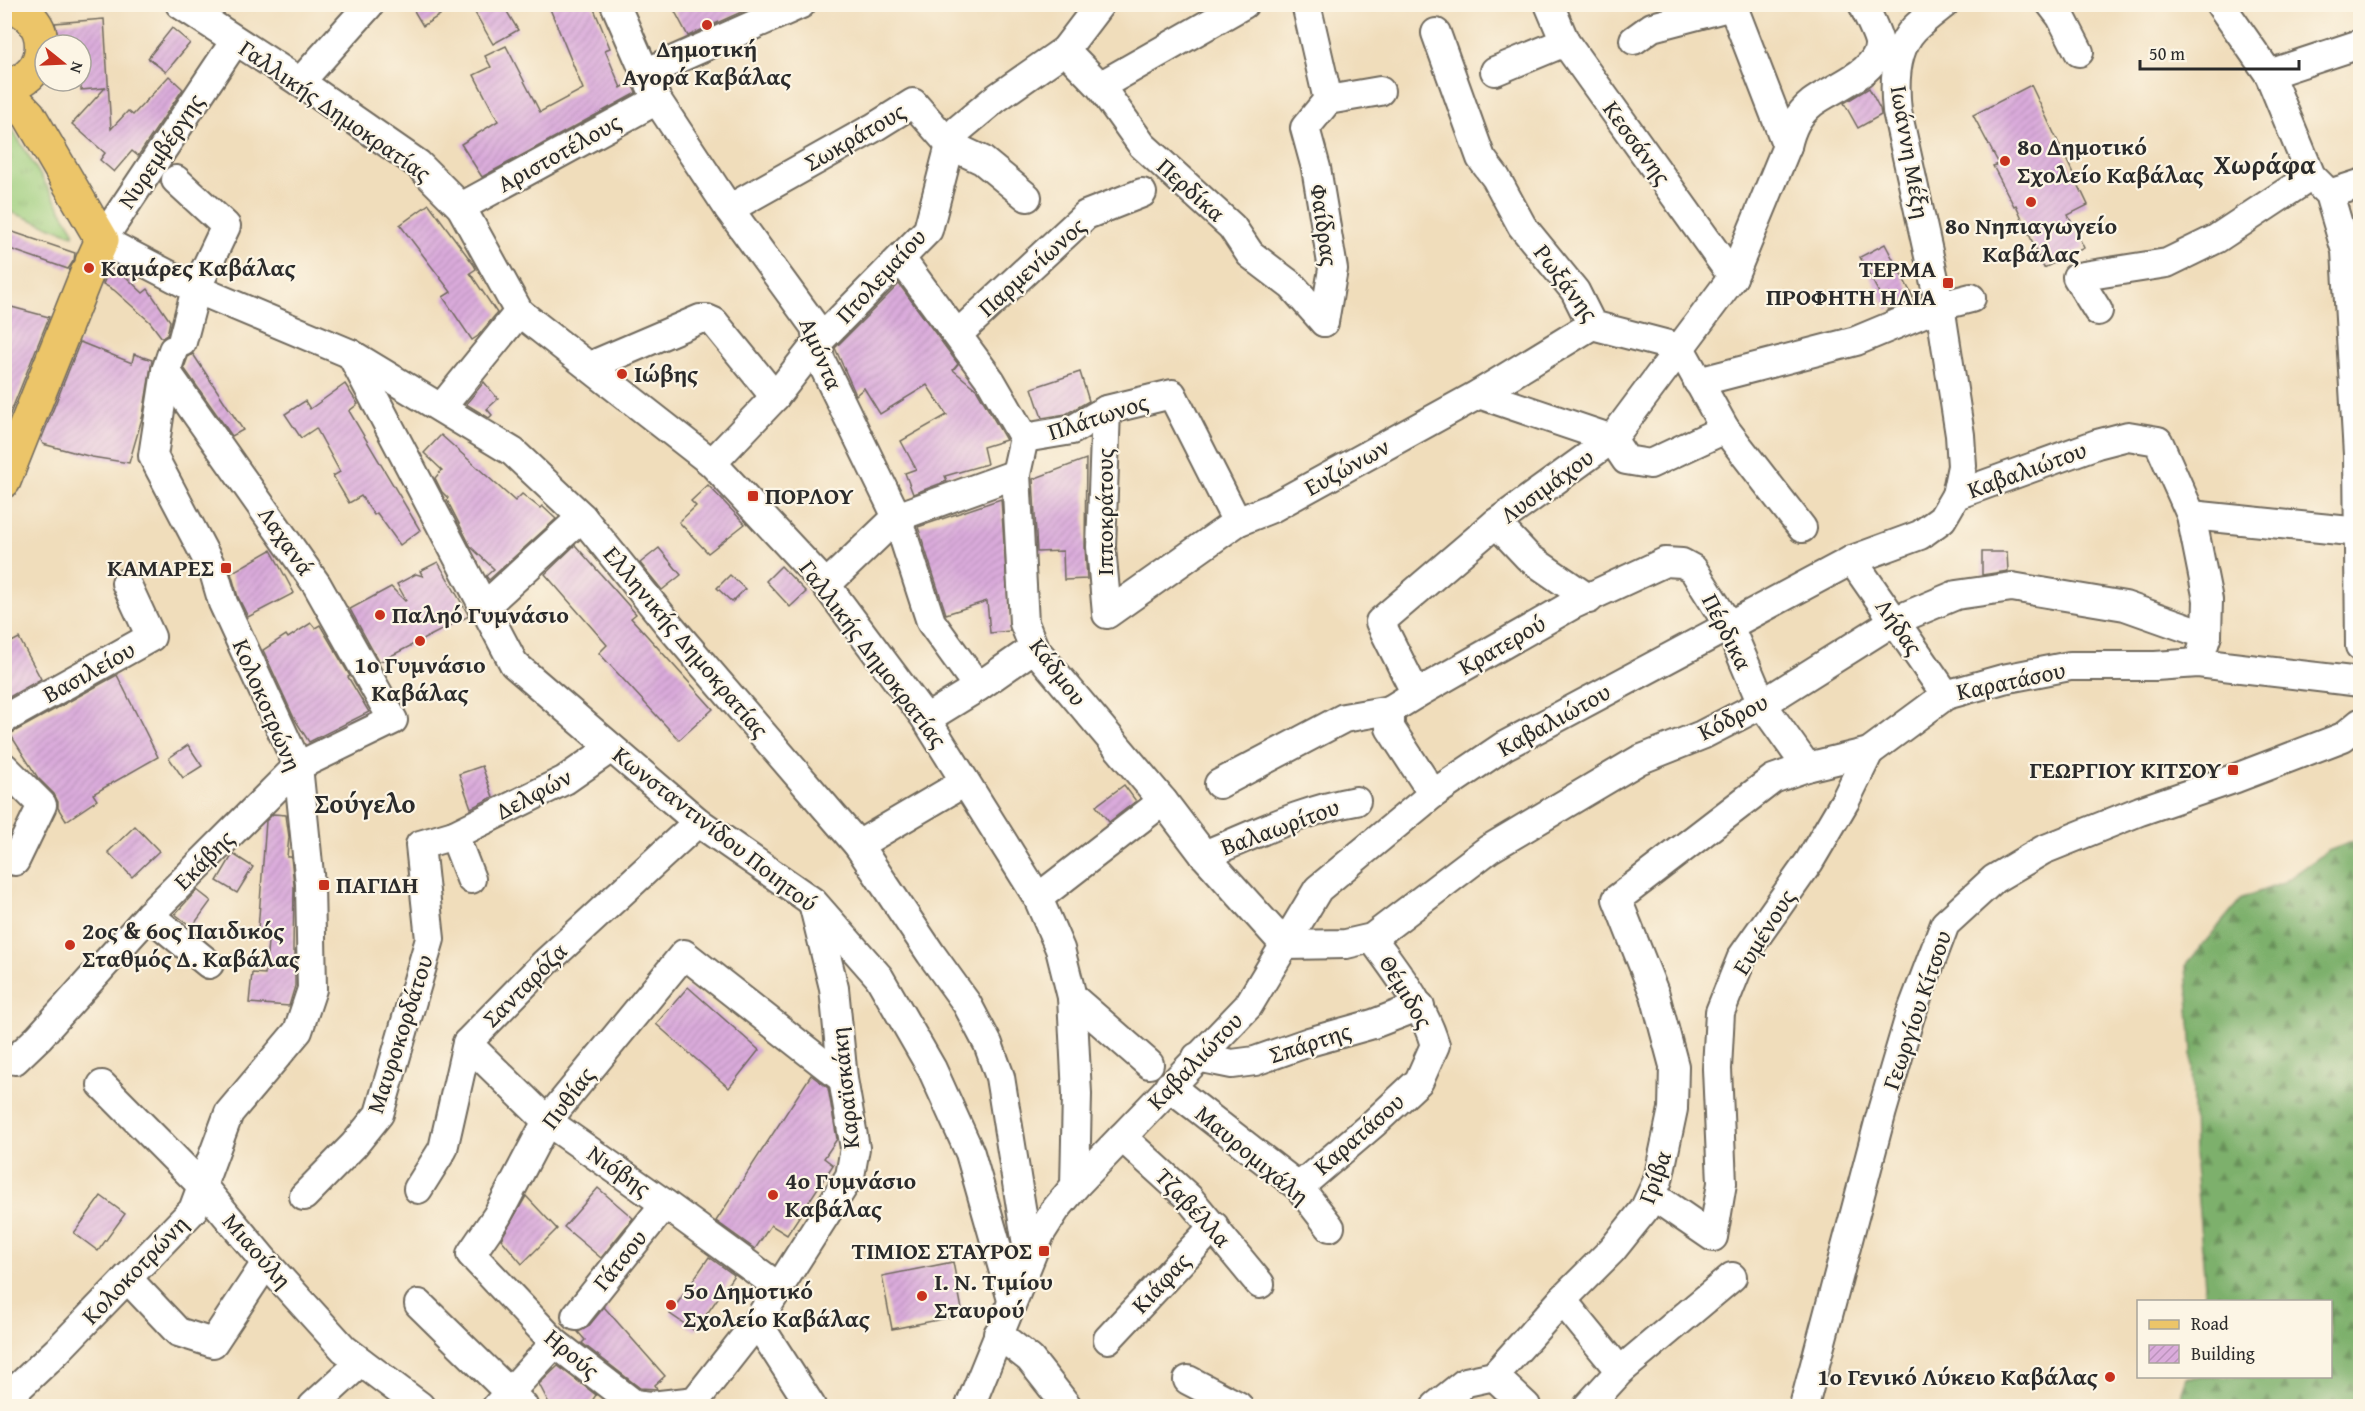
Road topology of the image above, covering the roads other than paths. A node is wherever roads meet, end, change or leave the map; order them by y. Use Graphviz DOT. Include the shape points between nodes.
graph roads {
  1 [pos="180,4"];
  2 [pos="370,4"];
  3 [pos="615,4"];
  4 [pos="1100,4"];
  5 [pos="1244,4"];
  6 [pos="1305,4"];
  7 [pos="1548,4"];
  8 [pos="1863,4"];
  9 [pos="1944,4"];
  10 [pos="10,5"];
  11 [pos="1732,5"];
  12 [pos="791,7"];
  13 [pos="2228,7"];
  14 [pos="2064,9"];
  15 [pos="1436,33"];
  16 [pos="1634,40"];
  17 [pos="235,41"];
  18 [pos="1565,42"];
  19 [pos="2361,44"];
  20 [pos="1065,51"];
  21 [pos="2079,52"];
  22 [pos="1495,71"];
  23 [pos="645,73"];
  24 [pos="2269,74"];
  25 [pos="300,82"];
  26 [pos="11,84"];
  27 [pos="1100,86"];
  28 [pos="1380,91"];
  29 [pos="657,100"];
  30 [pos="1328,100"];
  31 [pos="950,145"];
  32 [pos="1787,146"];
  33 [pos="177,180"];
  34 [pos="2361,184"];
  35 [pos="2320,185"];
  36 [pos="1142,193"];
  37 [pos="1027,197"];
  38 [pos="460,207"];
  39 [pos="729,209"];
  40 [pos="94,259"];
  41 [pos="902,259"];
  42 [pos="1733,277"];
  43 [pos="196,288"];
  44 [pos="1971,298"];
  45 [pos="1940,306"];
  46 [pos="2098,311"];
  47 [pos="519,312"];
  48 [pos="1324,322"];
  49 [pos="1592,325"];
  50 [pos="958,334"];
  51 [pos="818,342"];
  52 [pos="1680,348"];
  53 [pos="173,354"];
  54 [pos="351,354"];
  55 [pos="590,366"];
  56 [pos="1698,382"];
  57 [pos="1479,394"];
  58 [pos="775,397"];
  59 [pos="441,408"];
  60 [pos="1106,410"];
  61 [pos="1725,429"];
  62 [pos="1024,438"];
  63 [pos="1612,439"];
  64 [pos="11,445"];
  65 [pos="712,463"];
  66 [pos="1016,474"];
  67 [pos="4,481"];
  68 [pos="1956,495"];
  69 [pos="2192,515"];
  70 [pos="582,517"];
  71 [pos="897,517"];
  72 [pos="1237,522"];
  73 [pos="1496,523"];
  74 [pos="1802,528"];
  75 [pos="2360,532"];
  76 [pos="1852,560"];
  77 [pos="1682,563"];
  78 [pos="126,583"];
  79 [pos="826,585"];
  80 [pos="1589,599"];
  81 [pos="485,606"];
  82 [pos="1107,614"];
  83 [pos="1894,621"];
  84 [pos="1729,626"];
  85 [pos="2207,635"];
  86 [pos="2361,646"];
  87 [pos="1034,648"];
  88 [pos="2198,663"];
  89 [pos="2361,682"];
  90 [pos="978,687"];
  91 [pos="1416,694"];
  92 [pos="1946,695"];
  93 [pos="1762,705"];
  94 [pos="1390,710"];
  95 [pos="926,718"];
  96 [pos="4,719"];
  97 [pos="393,720"];
  98 [pos="2361,723"];
  99 [pos="611,748"];
  100 [pos="1869,752"];
  101 [pos="4,766"];
  102 [pos="298,766"];
  103 [pos="1806,767"];
  104 [pos="965,782"];
  105 [pos="1218,784"];
  106 [pos="1433,794"];
  107 [pos="1163,801"];
  108 [pos="1356,801"];
  109 [pos="698,822"];
  110 [pos="454,835"];
  111 [pos="420,845"];
  112 [pos="858,845"];
  113 [pos="1204,855"];
  114 [pos="15,861"];
  115 [pos="471,879"];
  116 [pos="1038,898"];
  117 [pos="1617,899"];
  118 [pos="813,902"];
  119 [pos="149,915"];
  120 [pos="1372,938"];
  121 [pos="1285,945"];
  122 [pos="209,964"];
  123 [pos="1072,997"];
  124 [pos="1419,1006"];
  125 [pos="468,1042"];
  126 [pos="8,1056"];
  127 [pos="1197,1057"];
  128 [pos="1149,1064"];
  129 [pos="843,1079"];
  130 [pos="1419,1081"];
  131 [pos="102,1085"];
  132 [pos="1169,1086"];
  133 [pos="547,1121"];
  134 [pos="1122,1137"];
  135 [pos="1075,1186"];
  136 [pos="203,1187"];
  137 [pos="1299,1187"];
  138 [pos="418,1189"];
  139 [pos="1652,1195"];
  140 [pos="304,1196"];
  141 [pos="665,1204"];
  142 [pos="1214,1226"];
  143 [pos="1330,1227"];
  144 [pos="471,1254"];
  145 [pos="1029,1257"];
  146 [pos="266,1263"];
  147 [pos="1732,1277"];
  148 [pos="127,1278"];
  149 [pos="1260,1284"];
  150 [pos="780,1288"];
  151 [pos="1012,1300"];
  152 [pos="1562,1300"];
  153 [pos="419,1304"];
  154 [pos="576,1316"];
  155 [pos="757,1322"];
  156 [pos="998,1334"];
  157 [pos="1108,1339"];
  158 [pos="555,1343"];
  159 [pos="361,1362"];
  160 [pos="1620,1371"];
  161 [pos="1494,1376"];
  162 [pos="1188,1380"];
  163 [pos="4,1401"];
  164 [pos="510,1402"];
  165 [pos="694,1404"];
  166 [pos="417,1406"];
  167 [pos="313,1407"];
  168 [pos="811,1407"];
  169 [pos="970,1407"];
  170 [pos="1067,1407"];
  171 [pos="1238,1407"];
  172 [pos="1436,1407"];
  173 [pos="1526,1407"];
  174 [pos="1588,1407"];
  175 [pos="1804,1407"];
  1 -- 17 [label="street, Γαλλικής Δημοκρατίας"];
  2 -- 25 [label="street"];
  3 -- 23 [label="street, Αμύντα"];
  4 -- 20 [label="street, Πτολεμαίου"];
  5 -- 27 [label="street"];
  6 -- 30 [label="street"];
  7 -- 18 [label="street, Κεσσάνης"];
  8 -- 32 [label="street, Λυσιμάχου" via="1879,44 1875,58 1869,68 1812,104 1791,128"];
  9 -- 45 [label="street, Ιωάννη Μέξη" via="1913,29 1903,46 1894,86"];
  10 -- 26 [label="main road" via="30,16 42,43 38,63"];
  11 -- 16 [label="street" via="1652,27"];
  11 -- 32 [label="street"];
  12 -- 23 [label="street"];
  13 -- 24 [label="street"];
  14 -- 21 [label="street"];
  15 -- 49 [label="street, Ρωξάνης" via="1481,158 1522,226 1575,291"];
  17 -- 25 [label="street, Γαλλικής Δημοκρατίας"];
  17 -- 40 [label="street, Νυρεμβέργης"];
  18 -- 22 [label="street"];
  18 -- 42 [label="street, Κεσσάνης"];
  19 -- 24 [label="street"];
  20 -- 27 [label="street, Περδίκα"];
  20 -- 31 [label="street, Πτολεμαίου" via="959,129"];
  23 -- 29 [label="street, Αμύντα"];
  24 -- 35 [label="street"];
  25 -- 38 [label="street, Γαλλικής Δημοκρατίας" via="418,164"];
  26 -- 40 [label="main road"];
  27 -- 48 [label="street, Περδίκα" via="1142,145 1232,227 1250,254 1292,286"];
  28 -- 30 [label="street"];
  29 -- 38 [label="street, Αριστοτέλους"];
  29 -- 39 [label="street, Αμύντα"];
  30 -- 48 [label="street, Φαίδρας" via="1305,128 1316,168 1333,270"];
  31 -- 37 [label="street, Σωκράτους" via="982,160"];
  31 -- 39 [label="street, Σωκράτους" via="913,103"];
  31 -- 41 [label="street, Πτολεμαίου" via="928,230"];
  32 -- 42 [label="street, Λυσιμάχου"];
  33 -- 43 [label="street, Κολοκοτρώνη" via="226,226"];
  34 -- 35 [label="street"];
  35 -- 46 [label="street" via="2167,263 2077,277"];
  35 -- 75 [label="street" via="2346,251"];
  36 -- 50 [label="street, Παρμενίωνος" via="1086,215"];
  38 -- 47 [label="street, Γαλλικής Δημοκρατίας"];
  39 -- 51 [label="street, Αμύντα" via="815,327"];
  40 -- 43 [label="street, Ελληνικής Δημοκρατίας"];
  40 -- 64 [label="main road, Νυρεμβέργης"];
  41 -- 50 [label="street"];
  41 -- 51 [label="street, Πτολεμαίου"];
  42 -- 52 [label="street, Λυσιμάχου"];
  43 -- 53 [label="street, Κολοκοτρώνη"];
  43 -- 54 [label="street, Ελληνικής Δημοκρατίας"];
  44 -- 45 [label="street"];
  45 -- 56 [label="street" via="1856,341"];
  45 -- 68 [label="street, Ιωάννη Μέξη" via="1960,435 1962,466"];
  47 -- 55 [label="street, Γαλλικής Δημοκρατίας"];
  47 -- 59 [label="street"];
  49 -- 52 [label="street, Ρωξάνης"];
  49 -- 57 [label="street, Ευζώνων"];
  50 -- 62 [label="street"];
  51 -- 58 [label="street, Πτολεμαίου"];
  51 -- 71 [label="street, Αμύντα" via="820,359"];
  52 -- 56 [label="street"];
  52 -- 63 [label="street, Λυσιμάχου"];
  53 -- 97 [label="street, Λαχανά" via="317,585"];
  53 -- 102 [label="street, Κολοκοτρώνη" via="153,456 214,572 223,603"];
  54 -- 59 [label="street, Ελληνικής Δημοκρατίας"];
  54 -- 81 [label="street, Κωνσταντινίδου Ποιητού"];
  55 -- 58 [label="street" via="700,318 708,319"];
  55 -- 65 [label="street, Γαλλικής Δημοκρατίας"];
  56 -- 61 [label="street"];
  57 -- 63 [label="street"];
  57 -- 72 [label="street, Ευζώνων" via="1272,508"];
  58 -- 65 [label="street, Πτολεμαίου"];
  59 -- 70 [label="street, Ελληνικής Δημοκρατίας" via="513,452"];
  60 -- 62 [label="street, Πλάτωνος" via="1072,430"];
  60 -- 72 [label="street, Πλάτωνος" via="1172,394"];
  60 -- 82 [label="street, Ιπποκράτους" via="1101,547"];
  61 -- 63 [label="street" via="1650,464 1626,460"];
  61 -- 74 [label="street"];
  62 -- 66 [label="street, Κάδμου"];
  63 -- 73 [label="street, Λυσιμάχου"];
  64 -- 67 [label="main road, Νυρεμβέργης"];
  65 -- 79 [label="street, Γαλλικής Δημοκρατίας"];
  66 -- 71 [label="street"];
  66 -- 87 [label="street, Κάδμου" via="1024,623"];
  68 -- 69 [label="street, Καβαλιώτου" via="2128,436 2158,441"];
  68 -- 76 [label="street, Καβαλιώτου" via="1942,519 1920,535"];
  69 -- 75 [label="street"];
  69 -- 85 [label="street" via="2208,600"];
  70 -- 81 [label="street"];
  70 -- 112 [label="street, Ελληνικής Δημοκρατίας"];
  71 -- 79 [label="street"];
  71 -- 90 [label="street, Αμύντα" via="931,622"];
  72 -- 82 [label="street, Ευζώνων"];
  73 -- 80 [label="street" via="1528,557"];
  73 -- 91 [label="street, Λυσιμάχου" via="1380,622"];
  75 -- 86 [label="street"];
  76 -- 83 [label="street, Λήδας"];
  76 -- 84 [label="street, Καβαλιώτου"];
  77 -- 80 [label="street, Κρατερού" via="1665,562"];
  77 -- 84 [label="street, Πέρδικα" via="1693,569"];
  78 -- 96 [label="street, Βασιλείου" via="152,637"];
  79 -- 95 [label="street, Γαλλικής Δημοκρατίας"];
  80 -- 91 [label="street, Κρατερού"];
  81 -- 99 [label="street, Κωνσταντινίδου Ποιητού" via="514,663"];
  83 -- 85 [label="street, Κόδρου" via="1956,595 2012,587 2125,606"];
  83 -- 92 [label="street, Λήδας"];
  83 -- 93 [label="street, Κόδρου"];
  84 -- 93 [label="street, Πέρδικα"];
  84 -- 106 [label="street, Καβαλιώτου" via="1503,746"];
  85 -- 88 [label="street"];
  87 -- 90 [label="street"];
  87 -- 107 [label="street, Κάδμου"];
  88 -- 89 [label="street, Καρατάσου"];
  88 -- 92 [label="street, Καρατάσου" via="2070,666"];
  90 -- 95 [label="street"];
  91 -- 94 [label="street"];
  92 -- 100 [label="street, Καρατάσου"];
  93 -- 103 [label="street, Πέρδικα"];
  93 -- 120 [label="street, Κόδρου" via="1639,760 1489,849"];
  94 -- 105 [label="street" via="1344,718"];
  94 -- 106 [label="street" via="1390,728"];
  95 -- 104 [label="street, Γαλλικής Δημοκρατίας"];
  97 -- 102 [label="street, Εκάβης"];
  98 -- 175 [label="street, Γεωργίου Κίτσου" via="2343,737 2043,850 1994,879 1945,924 1910,1016 1882,1111"];
  99 -- 109 [label="street, Κωνσταντινίδου Ποιητού"];
  99 -- 110 [label="street, Δελφών" via="565,780"];
  100 -- 103 [label="street, Καρατάσου"];
  100 -- 139 [label="street, Ευμένους" via="1809,862 1743,957 1720,1012 1717,1069 1722,1183 1713,1237"];
  101 -- 114 [label="street" via="42,805"];
  102 -- 119 [label="street, Εκάβης"];
  102 -- 136 [label="street, Κολοκοτρώνη" via="310,884 312,989 298,1031 229,1113"];
  103 -- 117 [label="street, Καρατάσου" via="1773,779"];
  104 -- 112 [label="street"];
  104 -- 116 [label="street, Γαλλικής Δημοκρατίας"];
  106 -- 121 [label="street, Καβαλιώτου" via="1318,889"];
  107 -- 113 [label="street, Κάδμου"];
  107 -- 116 [label="street"];
  108 -- 113 [label="street, Βαλαωρίτου" via="1290,819"];
  109 -- 118 [label="street, Κωνσταντινίδου Ποιητού"];
  109 -- 125 [label="street, Σανταρόζα" via="545,963"];
  110 -- 111 [label="street, Δελφών"];
  110 -- 115 [label="street"];
  111 -- 140 [label="street, Μαυροκορδάτου" via="430,939 379,1114"];
  112 -- 145 [label="street, Ελληνικής Δημοκρατίας" via="967,1004 988,1044 1007,1110"];
  113 -- 121 [label="street, Κάδμου"];
  116 -- 123 [label="street, Γαλλικής Δημοκρατίας" via="1060,949"];
  117 -- 139 [label="street, Γρίβα" via="1655,995 1674,1066 1673,1109"];
  118 -- 129 [label="street, Καραϊσκάκη" via="834,988"];
  118 -- 151 [label="street, Κωνσταντινίδου Ποιητού" via="879,977 932,1069 970,1153"];
  119 -- 122 [label="street"];
  119 -- 126 [label="street, Εκάβης" via="39,1037"];
  120 -- 121 [label="street, Κόδρου" via="1346,944"];
  120 -- 124 [label="street, Θέμιδος"];
  121 -- 127 [label="street, Καβαλιώτου" via="1248,1006"];
  123 -- 128 [label="street"];
  123 -- 135 [label="street, Γαλλικής Δημοκρατίας" via="1077,1094"];
  124 -- 127 [label="street, Σπάρτης" via="1255,1061 1232,1064"];
  124 -- 130 [label="street, Θέμιδος" via="1435,1045"];
  125 -- 133 [label="street, Νιόβης"];
  125 -- 138 [label="street, Σανταρόζα" via="443,1149"];
  127 -- 132 [label="street, Καβαλιώτου"];
  129 -- 133 [label="street, Πυθίας" via="684,954"];
  129 -- 150 [label="street, Καραϊσκάκη" via="855,1148 850,1176"];
  130 -- 137 [label="street, Καρατάσου"];
  131 -- 136 [label="street, Μιαούλη"];
  132 -- 134 [label="street, Καβαλιώτου"];
  132 -- 137 [label="street, Μαυρομιχάλη"];
  133 -- 141 [label="street, Νιόβης"];
  133 -- 144 [label="street, Πυθίας" via="497,1216"];
  134 -- 135 [label="street, Καβαλιώτου"];
  134 -- 142 [label="street, Τζαβέλλα"];
  135 -- 145 [label="street" via="1045,1226"];
  136 -- 146 [label="street, Μιαούλη"];
  136 -- 148 [label="street, Κολοκοτρώνη" via="193,1210"];
  137 -- 143 [label="street, Μαυρομιχάλη"];
  139 -- 152 [label="street, Γρίβα" via="1612,1250"];
  141 -- 150 [label="street, Νιόβης"];
  141 -- 154 [label="street, Γάτσου"];
  142 -- 149 [label="street, Τζαβέλλα"];
  142 -- 157 [label="street, Κιάφας"];
  144 -- 158 [label="street, Ηρούς"];
  145 -- 151 [label="street"];
  146 -- 148 [label="street" via="213,1343 178,1332"];
  146 -- 159 [label="street, Μιαούλη" via="344,1349"];
  147 -- 160 [label="street"];
  148 -- 163 [label="street, Κολοκοτρώνη"];
  150 -- 155 [label="street, Καραϊσκάκη"];
  151 -- 156 [label="street"];
  152 -- 160 [label="street"];
  152 -- 161 [label="street, Γρίβα"];
  153 -- 164 [label="street"];
  155 -- 165 [label="street, Καραϊσκάκη"];
  155 -- 168 [label="street"];
  156 -- 169 [label="street"];
  156 -- 170 [label="street" via="1030,1359"];
  158 -- 164 [label="street"];
  158 -- 165 [label="street, Ηρούς" via="634,1404"];
  159 -- 166 [label="street, Μιαούλη"];
  159 -- 167 [label="street"];
  160 -- 174 [label="street"];
  161 -- 172 [label="street" via="1466,1382"];
  161 -- 173 [label="street"];
  162 -- 171 [label="street"];
}
